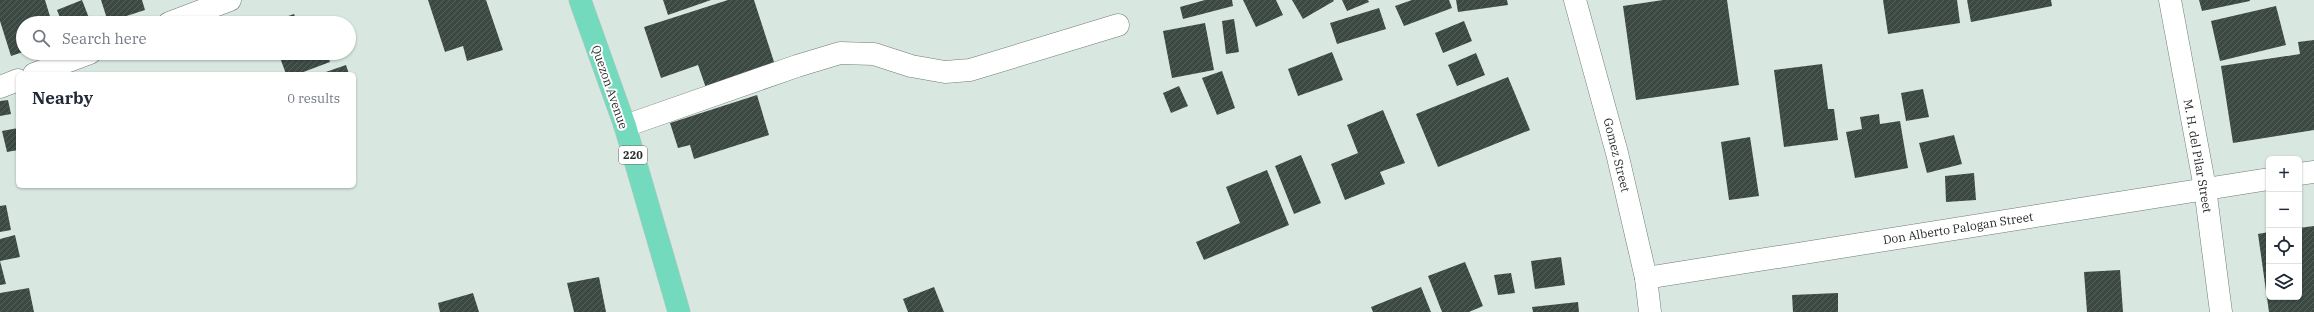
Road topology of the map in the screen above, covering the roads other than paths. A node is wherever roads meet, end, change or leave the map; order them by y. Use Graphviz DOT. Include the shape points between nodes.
graph roads {
  1 [pos="230,0"];
  2 [pos="580,0"];
  3 [pos="1575,0"];
  4 [pos="2170,0"];
  5 [pos="188,16"];
  6 [pos="1118,24"];
  7 [pos="71,60"];
  8 [pos="39,72"];
  9 [pos="16,81"];
  10 [pos="0,87"];
  11 [pos="625,126"];
  12 [pos="2314,172"];
  13 [pos="2302,174"];
  14 [pos="2266,179"];
  15 [pos="2205,188"];
  16 [pos="1646,278"];
  17 [pos="679,312"];
  18 [pos="1650,312"];
  19 [pos="2221,312"];
  1 -- 5 [label="street"];
  2 -- 11 [label="main road, Quezon Avenue / 220"];
  3 -- 16 [label="street, Gomez Street" via="1617,153"];
  4 -- 15 [label="street, M. H. del Pilar Street"];
  6 -- 11 [label="street" via="970,70 945,72 911,66 874,54 840,53"];
  7 -- 8 [label="street"];
  9 -- 10 [label="street"];
  11 -- 17 [label="main road, Quezon Avenue / 220"];
  12 -- 13 [label="street"];
  14 -- 15 [label="street, Don Alberto Palogan Street"];
  15 -- 16 [label="street, Don Alberto Palogan Street"];
  15 -- 19 [label="street, M. H. del Pilar Street"];
  16 -- 18 [label="street, Gomez Street"];
}
